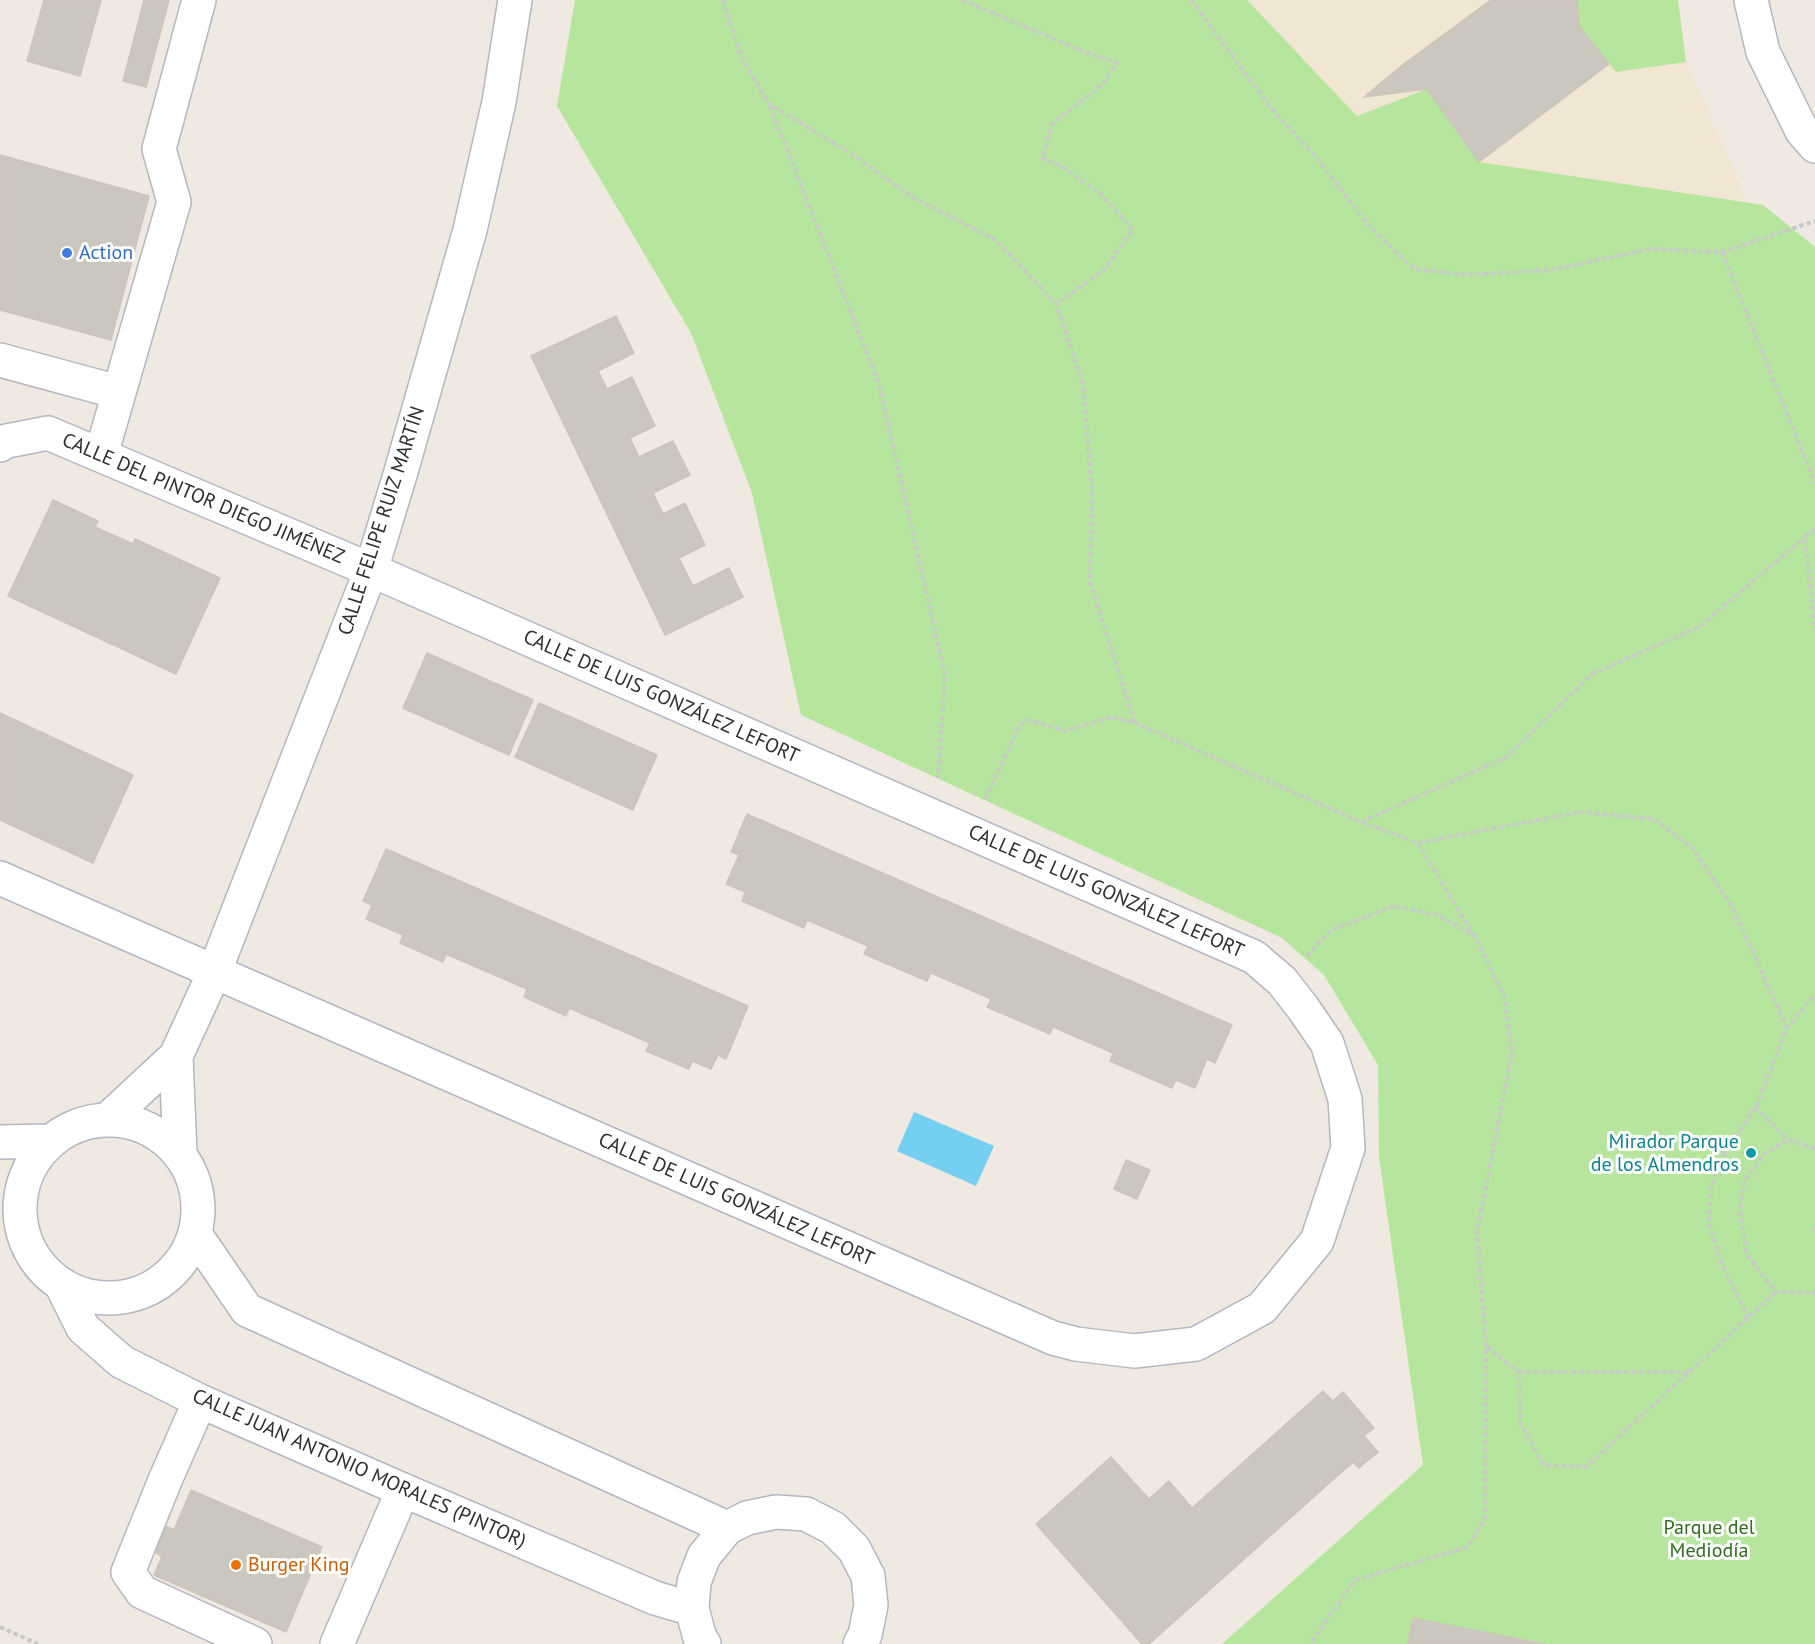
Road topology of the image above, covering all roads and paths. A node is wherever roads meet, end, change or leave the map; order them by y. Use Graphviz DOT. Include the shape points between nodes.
graph roads {
  1 [pos="199,0"];
  2 [pos="515,0"];
  3 [pos="723,0"];
  4 [pos="962,0"];
  5 [pos="1191,0"];
  6 [pos="1751,0"];
  7 [pos="769,104"];
  8 [pos="1815,146"];
  9 [pos="1815,221"];
  10 [pos="1722,252"];
  11 [pos="1056,304"];
  12 [pos="0,360"];
  13 [pos="118,392"];
  14 [pos="0,445"];
  15 [pos="100,455"];
  16 [pos="1815,483"];
  17 [pos="1815,529"];
  18 [pos="1804,537"];
  19 [pos="371,570"];
  20 [pos="1815,630"];
  21 [pos="1135,723"];
  22 [pos="935,817"];
  23 [pos="1360,822"];
  24 [pos="969,833"];
  25 [pos="1418,843"];
  26 [pos="0,878"];
  27 [pos="1475,936"];
  28 [pos="214,973"];
  29 [pos="1282,981"];
  30 [pos="1815,995"];
  31 [pos="1786,1028"];
  32 [pos="176,1056"];
  33 [pos="1756,1107"];
  34 [pos="107,1120"];
  35 [pos="1788,1140"];
  36 [pos="50,1141"];
  37 [pos="0,1142"];
  38 [pos="1815,1148"];
  39 [pos="180,1154"];
  40 [pos="10,1198"];
  41 [pos="1815,1227"];
  42 [pos="195,1234"];
  43 [pos="1815,1235"];
  44 [pos="61,1284"];
  45 [pos="1776,1292"];
  46 [pos="1815,1293"];
  47 [pos="1748,1318"];
  48 [pos="1486,1346"];
  49 [pos="1519,1372"];
  50 [pos="1688,1372"];
  51 [pos="200,1401"];
  52 [pos="403,1490"];
  53 [pos="727,1528"];
  54 [pos="692,1609"];
  55 [pos="0,1627"];
  56 [pos="38,1644"];
  57 [pos="255,1644"];
  58 [pos="337,1644"];
  59 [pos="704,1644"];
  60 [pos="860,1644"];
  61 [pos="1310,1644"];
  1 -- 13 [label="street" via="159,148 174,202"];
  2 -- 19 [label="street, CALLE FELIPE RUIZ MARTÍN" via="499,102 470,230"];
  3 -- 7 [label="path" via="740,55"];
  4 -- 11 [label="path" via="1117,63 1102,85 1053,123 1042,158 1063,167 1101,194 1133,230 1103,271"];
  5 -- 10 [label="path" via="1270,107 1316,157 1370,227 1414,269 1466,275 1550,270 1651,249"];
  6 -- 8 [label="street" via="1763,52 1802,132"];
  7 -- 11 [label="path" via="914,198 996,240"];
  7 -- 22 [label="path" via="882,395 945,675"];
  9 -- 10 [label="path"];
  10 -- 16 [label="path"];
  11 -- 21 [label="path" via="1083,384 1092,492 1089,582"];
  12 -- 13 [label="street"];
  13 -- 15 [label="street"];
  14 -- 15 [label="street, CALLE DEL PINTOR DIEGO JIMÉNEZ" via="48,433"];
  15 -- 19 [label="street, CALLE DEL PINTOR DIEGO JIMÉNEZ"];
  17 -- 18 [label="path"];
  18 -- 20 [label="path"];
  18 -- 23 [label="path" via="1700,627 1592,674 1507,757"];
  19 -- 22 [label="street, CALLE DE LUIS GONZÁLEZ LEFORT"];
  19 -- 28 [label="street, CALLE FELIPE RUIZ MARTÍN"];
  21 -- 23 [label="path"];
  21 -- 24 [label="path" via="1111,717 1065,731 1028,720 1020,725"];
  22 -- 24 [label="street, CALLE DE LUIS GONZÁLEZ LEFORT"];
  23 -- 25 [label="path"];
  24 -- 29 [label="street, CALLE DE LUIS GONZÁLEZ LEFORT" via="1254,957"];
  25 -- 27 [label="path"];
  25 -- 31 [label="path" via="1579,812 1653,819 1691,847 1732,906"];
  26 -- 28 [label="street"];
  27 -- 29 [label="path" via="1437,915 1394,906 1331,930"];
  27 -- 48 [label="path" via="1504,996 1512,1052 1478,1233"];
  28 -- 29 [label="street, CALLE DE LUIS GONZÁLEZ LEFORT" via="1053,1338 1134,1351 1196,1344 1262,1308 1317,1241 1348,1148 1345,1099 1327,1043"];
  28 -- 32 [label="street, CALLE FELIPE RUIZ MARTÍN"];
  30 -- 31 [label="path"];
  31 -- 33 [label="path"];
  32 -- 34 [label="street, CALLE FELIPE RUIZ MARTÍN"];
  32 -- 39 [label="street, CALLE FELIPE RUIZ MARTÍN"];
  33 -- 35 [label="path"];
  33 -- 47 [label="path" via="1721,1162 1711,1187 1708,1224"];
  34 -- 36 [label="street" via="77,1125"];
  34 -- 39 [label="street" via="135,1123 160,1135"];
  35 -- 38 [label="path"];
  35 -- 45 [label="path" via="1765,1153 1744,1181 1740,1210 1747,1255"];
  36 -- 37 [label="street"];
  36 -- 40 [label="street"];
  39 -- 42 [label="street" via="195,1188"];
  40 -- 44 [label="street" via="42,1269"];
  41 -- 43 [label="path"];
  42 -- 44 [label="street" via="183,1260 164,1280 140,1293 113,1298 86,1295"];
  42 -- 53 [label="street" via="247,1310"];
  44 -- 51 [label="street, CALLE JUAN ANTONIO MORALES (PINTOR)" via="83,1328 122,1362"];
  45 -- 46 [label="path"];
  45 -- 47 [label="path"];
  47 -- 50 [label="path"];
  48 -- 49 [label="path"];
  48 -- 61 [label="path" via="1485,1518 1468,1547 1355,1580"];
  49 -- 50 [label="path"];
  49 -- 50 [label="path" via="1520,1423 1544,1465 1586,1467"];
  51 -- 52 [label="street, CALLE JUAN ANTONIO MORALES (PINTOR)"];
  51 -- 57 [label="street" via="128,1572 142,1592"];
  52 -- 54 [label="street, CALLE JUAN ANTONIO MORALES (PINTOR)" via="655,1598"];
  52 -- 58 [label="street"];
  53 -- 54 [label="street" via="704,1556 694,1582"];
  53 -- 60 [label="street" via="747,1518 776,1512 806,1515 833,1528 854,1548 868,1576 871,1605"];
  54 -- 59 [label="street"];
  55 -- 56 [label="path"];
}
